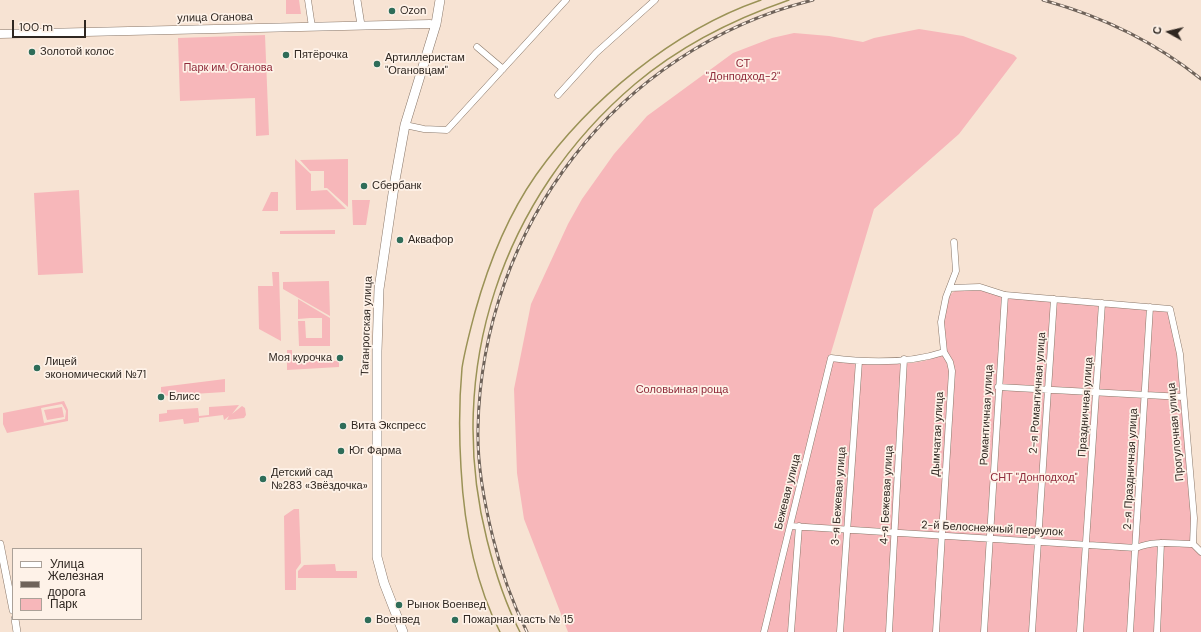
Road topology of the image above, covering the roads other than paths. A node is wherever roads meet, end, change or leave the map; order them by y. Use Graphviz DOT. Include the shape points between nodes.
graph roads {
  1 [pos="308,0"];
  2 [pos="357,0"];
  3 [pos="435,0"];
  4 [pos="440,0"];
  5 [pos="566,0"];
  6 [pos="655,0"];
  7 [pos="433,24"];
  8 [pos="361,25"];
  9 [pos="312,27"];
  10 [pos="0,34"];
  11 [pos="477,47"];
  12 [pos="503,69"];
  13 [pos="558,94"];
  14 [pos="403,124"];
  15 [pos="954,242"];
  16 [pos="950,288"];
  17 [pos="1005,295"];
  18 [pos="1054,299"];
  19 [pos="1102,303"];
  20 [pos="1150,307"];
  21 [pos="944,352"];
  22 [pos="904,359"];
  23 [pos="859,361"];
  24 [pos="374,367"];
  25 [pos="998,387"];
  26 [pos="1049,391"];
  27 [pos="1097,393"];
  28 [pos="1145,395"];
  29 [pos="1183,397"];
  30 [pos="790,526"];
  31 [pos="799,526"];
  32 [pos="846,529"];
  33 [pos="895,532"];
  34 [pos="943,536"];
  35 [pos="990,538"];
  36 [pos="1037,541"];
  37 [pos="1161,543"];
  38 [pos="0,544"];
  39 [pos="1085,544"];
  40 [pos="1193,544"];
  41 [pos="1136,548"];
  42 [pos="1201,552"];
  43 [pos="12,605"];
  44 [pos="15,620"];
  45 [pos="17,632"];
  46 [pos="397,632"];
  47 [pos="403,632"];
  48 [pos="764,632"];
  49 [pos="791,632"];
  50 [pos="840,632"];
  51 [pos="889,632"];
  52 [pos="936,632"];
  53 [pos="984,632"];
  54 [pos="1032,632"];
  55 [pos="1080,632"];
  56 [pos="1130,632"];
  57 [pos="1157,632"];
  1 -- 9 [label="street"];
  2 -- 8 [label="street"];
  3 -- 7 [label="main road, Таганрогская улица"];
  4 -- 7 [label="main road, Таганрогская улица"];
  5 -- 12 [label="street"];
  6 -- 13 [label="street" via="596,53"];
  7 -- 8 [label="main road, улица Оганова"];
  7 -- 14 [label="main road, Таганрогская улица"];
  8 -- 9 [label="main road, улица Оганова"];
  9 -- 10 [label="main road, улица Оганова"];
  11 -- 12 [label="street"];
  12 -- 14 [label="street" via="447,130 424,129"];
  14 -- 24 [label="main road, Таганрогская улица" via="379,289"];
  15 -- 16 [label="street, Дымчатая улица" via="956,271"];
  16 -- 17 [label="street" via="980,286"];
  16 -- 21 [label="street, Дымчатая улица" via="941,322"];
  17 -- 18 [label="street"];
  17 -- 25 [label="street, Романтичная улица"];
  18 -- 19 [label="street"];
  18 -- 26 [label="street, 2-я Романтичная улица"];
  19 -- 20 [label="street"];
  19 -- 27 [label="street, Праздничная улица"];
  20 -- 28 [label="street, 2-я Праздничная улица"];
  20 -- 29 [label="street, Прогулочная улица" via="1170,309 1180,354"];
  21 -- 22 [label="street"];
  21 -- 34 [label="street, Дымчатая улица" via="952,371"];
  22 -- 23 [label="street"];
  22 -- 33 [label="street, 4-я Бежевая улица"];
  23 -- 30 [label="street, Бежевая улица" via="831,358"];
  23 -- 32 [label="street, 3-я Бежевая улица"];
  24 -- 46 [label="main road, Таганрогская улица" via="372,557 377,580"];
  24 -- 47 [label="main road, Таганрогская улица" via="377,557"];
  25 -- 26 [label="street"];
  25 -- 35 [label="street, Романтичная улица"];
  26 -- 27 [label="street"];
  26 -- 36 [label="street, 2-я Романтичная улица"];
  27 -- 28 [label="street"];
  27 -- 39 [label="street, Праздничная улица"];
  28 -- 29 [label="street"];
  28 -- 41 [label="street, 2-я Праздничная улица"];
  29 -- 40 [label="street, Прогулочная улица" via="1194,518"];
  30 -- 31 [label="street, 2-й Белоснежный переулок"];
  30 -- 48 [label="street, Бежевая улица"];
  31 -- 32 [label="street, 2-й Белоснежный переулок"];
  31 -- 49 [label="street"];
  32 -- 33 [label="street, 2-й Белоснежный переулок"];
  32 -- 50 [label="street, 3-я Бежевая улица"];
  33 -- 34 [label="street, 2-й Белоснежный переулок"];
  33 -- 51 [label="street, 4-я Бежевая улица"];
  34 -- 35 [label="street, 2-й Белоснежный переулок"];
  34 -- 52 [label="street, Дымчатая улица"];
  35 -- 36 [label="street, 2-й Белоснежный переулок"];
  35 -- 53 [label="street, Романтичная улица"];
  36 -- 39 [label="street, 2-й Белоснежный переулок"];
  36 -- 54 [label="street, 2-я Романтичная улица"];
  37 -- 40 [label="street, 2-й Белоснежный переулок"];
  37 -- 41 [label="street, 2-й Белоснежный переулок"];
  37 -- 57 [label="street"];
  38 -- 43 [label="street"];
  39 -- 41 [label="street, 2-й Белоснежный переулок"];
  39 -- 55 [label="street, Праздничная улица"];
  40 -- 42 [label="street"];
  41 -- 56 [label="street, 2-я Праздничная улица"];
  44 -- 45 [label="street"];
}
